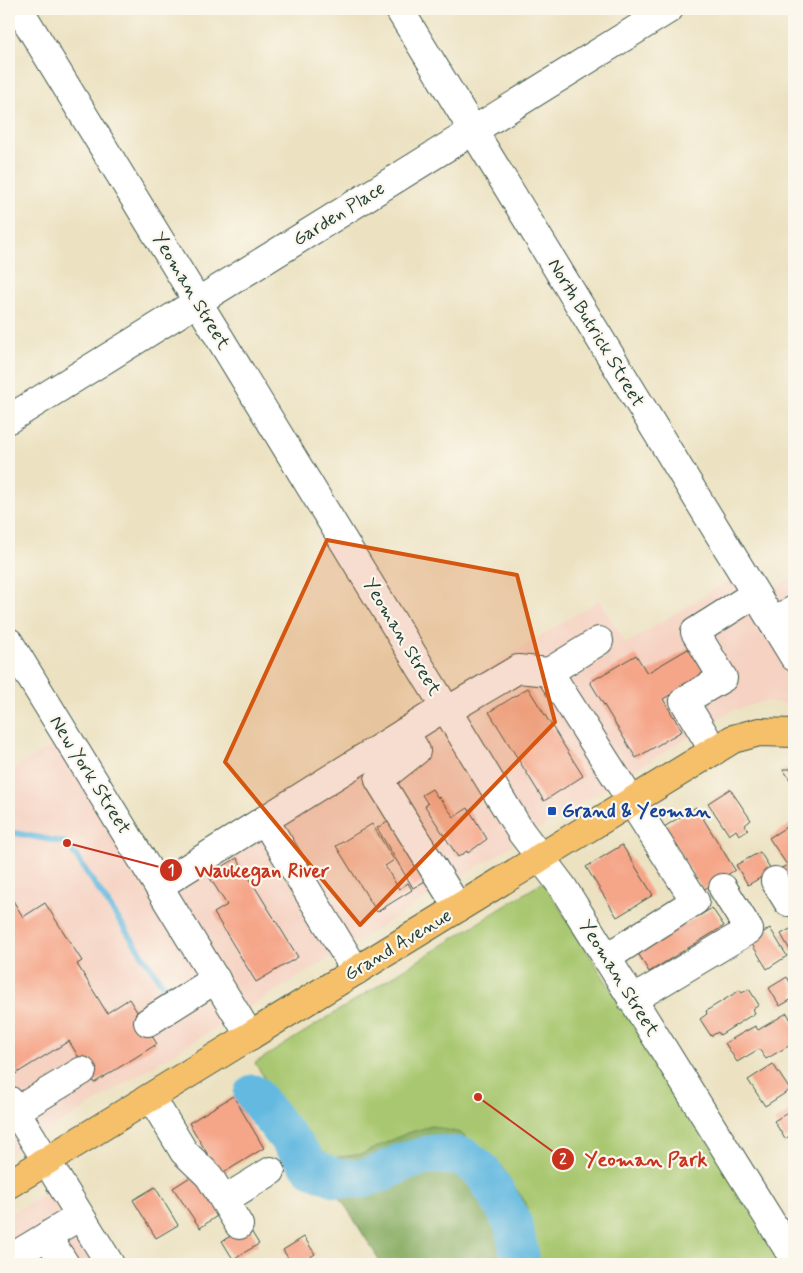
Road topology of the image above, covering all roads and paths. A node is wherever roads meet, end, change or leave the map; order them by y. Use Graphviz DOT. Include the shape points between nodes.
graph roads {
  1 [pos="19,9"];
  2 [pos="398,9"];
  3 [pos="669,9"];
  4 [pos="472,131"];
  5 [pos="197,301"];
  6 [pos="9,419"];
  7 [pos="756,594"];
  8 [pos="784,617"];
  9 [pos="599,641"];
  10 [pos="9,642"];
  11 [pos="794,657"];
  12 [pos="549,672"];
  13 [pos="446,709"];
  14 [pos="405,732"];
  15 [pos="794,732"];
  16 [pos="714,751"];
  17 [pos="632,801"];
  18 [pos="273,834"];
  19 [pos="541,858"];
  20 [pos="159,886"];
  21 [pos="723,888"];
  22 [pos="458,908"];
  23 [pos="606,958"];
  24 [pos="356,971"];
  25 [pos="216,979"];
  26 [pos="632,1000"];
  27 [pos="148,1022"];
  28 [pos="250,1036"];
  29 [pos="82,1071"];
  30 [pos="151,1097"];
  31 [pos="12,1106"];
  32 [pos="46,1161"];
  33 [pos="271,1171"];
  34 [pos="9,1184"];
  35 [pos="224,1200"];
  36 [pos="80,1216"];
  37 [pos="239,1225"];
  38 [pos="47,1236"];
  39 [pos="9,1259"];
  40 [pos="794,1259"];
  41 [pos="65,1264"];
  42 [pos="110,1264"];
  1 -- 5 [label="street, Yeoman Street"];
  2 -- 4 [label="street, North Butrick Street"];
  3 -- 4 [label="street, Garden Place"];
  4 -- 5 [label="street, Garden Place"];
  4 -- 7 [label="street, North Butrick Street"];
  5 -- 6 [label="street, Garden Place"];
  5 -- 13 [label="street, Yeoman Street"];
  7 -- 8 [label="street, North Butrick Street"];
  7 -- 16 [label="street" via="695,632 723,678 684,701"];
  8 -- 11 [label="street, North Butrick Street"];
  9 -- 12 [label="street"];
  10 -- 20 [label="street, New York Street"];
  12 -- 13 [label="street" via="518,669"];
  12 -- 17 [label="street"];
  13 -- 14 [label="street"];
  13 -- 19 [label="street, Yeoman Street" via="521,832"];
  14 -- 20 [label="street"];
  14 -- 22 [label="street" via="416,751 379,780"];
  15 -- 16 [label="main road, Grand Avenue" via="746,735"];
  16 -- 17 [label="main road, Grand Avenue"];
  17 -- 19 [label="main road, Grand Avenue"];
  17 -- 23 [label="street" via="695,901"];
  18 -- 24 [label="street"];
  19 -- 22 [label="main road, Grand Avenue"];
  19 -- 23 [label="street, Yeoman Street"];
  20 -- 25 [label="street, New York Street"];
  21 -- 26 [label="street" via="749,930"];
  22 -- 24 [label="main road, Grand Avenue"];
  23 -- 26 [label="street, Yeoman Street"];
  24 -- 28 [label="main road, Grand Avenue"];
  25 -- 27 [label="street"];
  25 -- 28 [label="street, New York Street"];
  26 -- 40 [label="street, Yeoman Street"];
  28 -- 30 [label="main road, Grand Avenue"];
  29 -- 31 [label="street"];
  30 -- 32 [label="main road, Grand Avenue"];
  30 -- 35 [label="street" via="184,1152 209,1176"];
  31 -- 32 [label="street"];
  32 -- 34 [label="main road, Grand Avenue"];
  32 -- 36 [label="street"];
  33 -- 35 [label="street"];
  35 -- 37 [label="street"];
  36 -- 38 [label="street"];
  36 -- 42 [label="street"];
  38 -- 39 [label="street"];
  38 -- 41 [label="street"];
}
